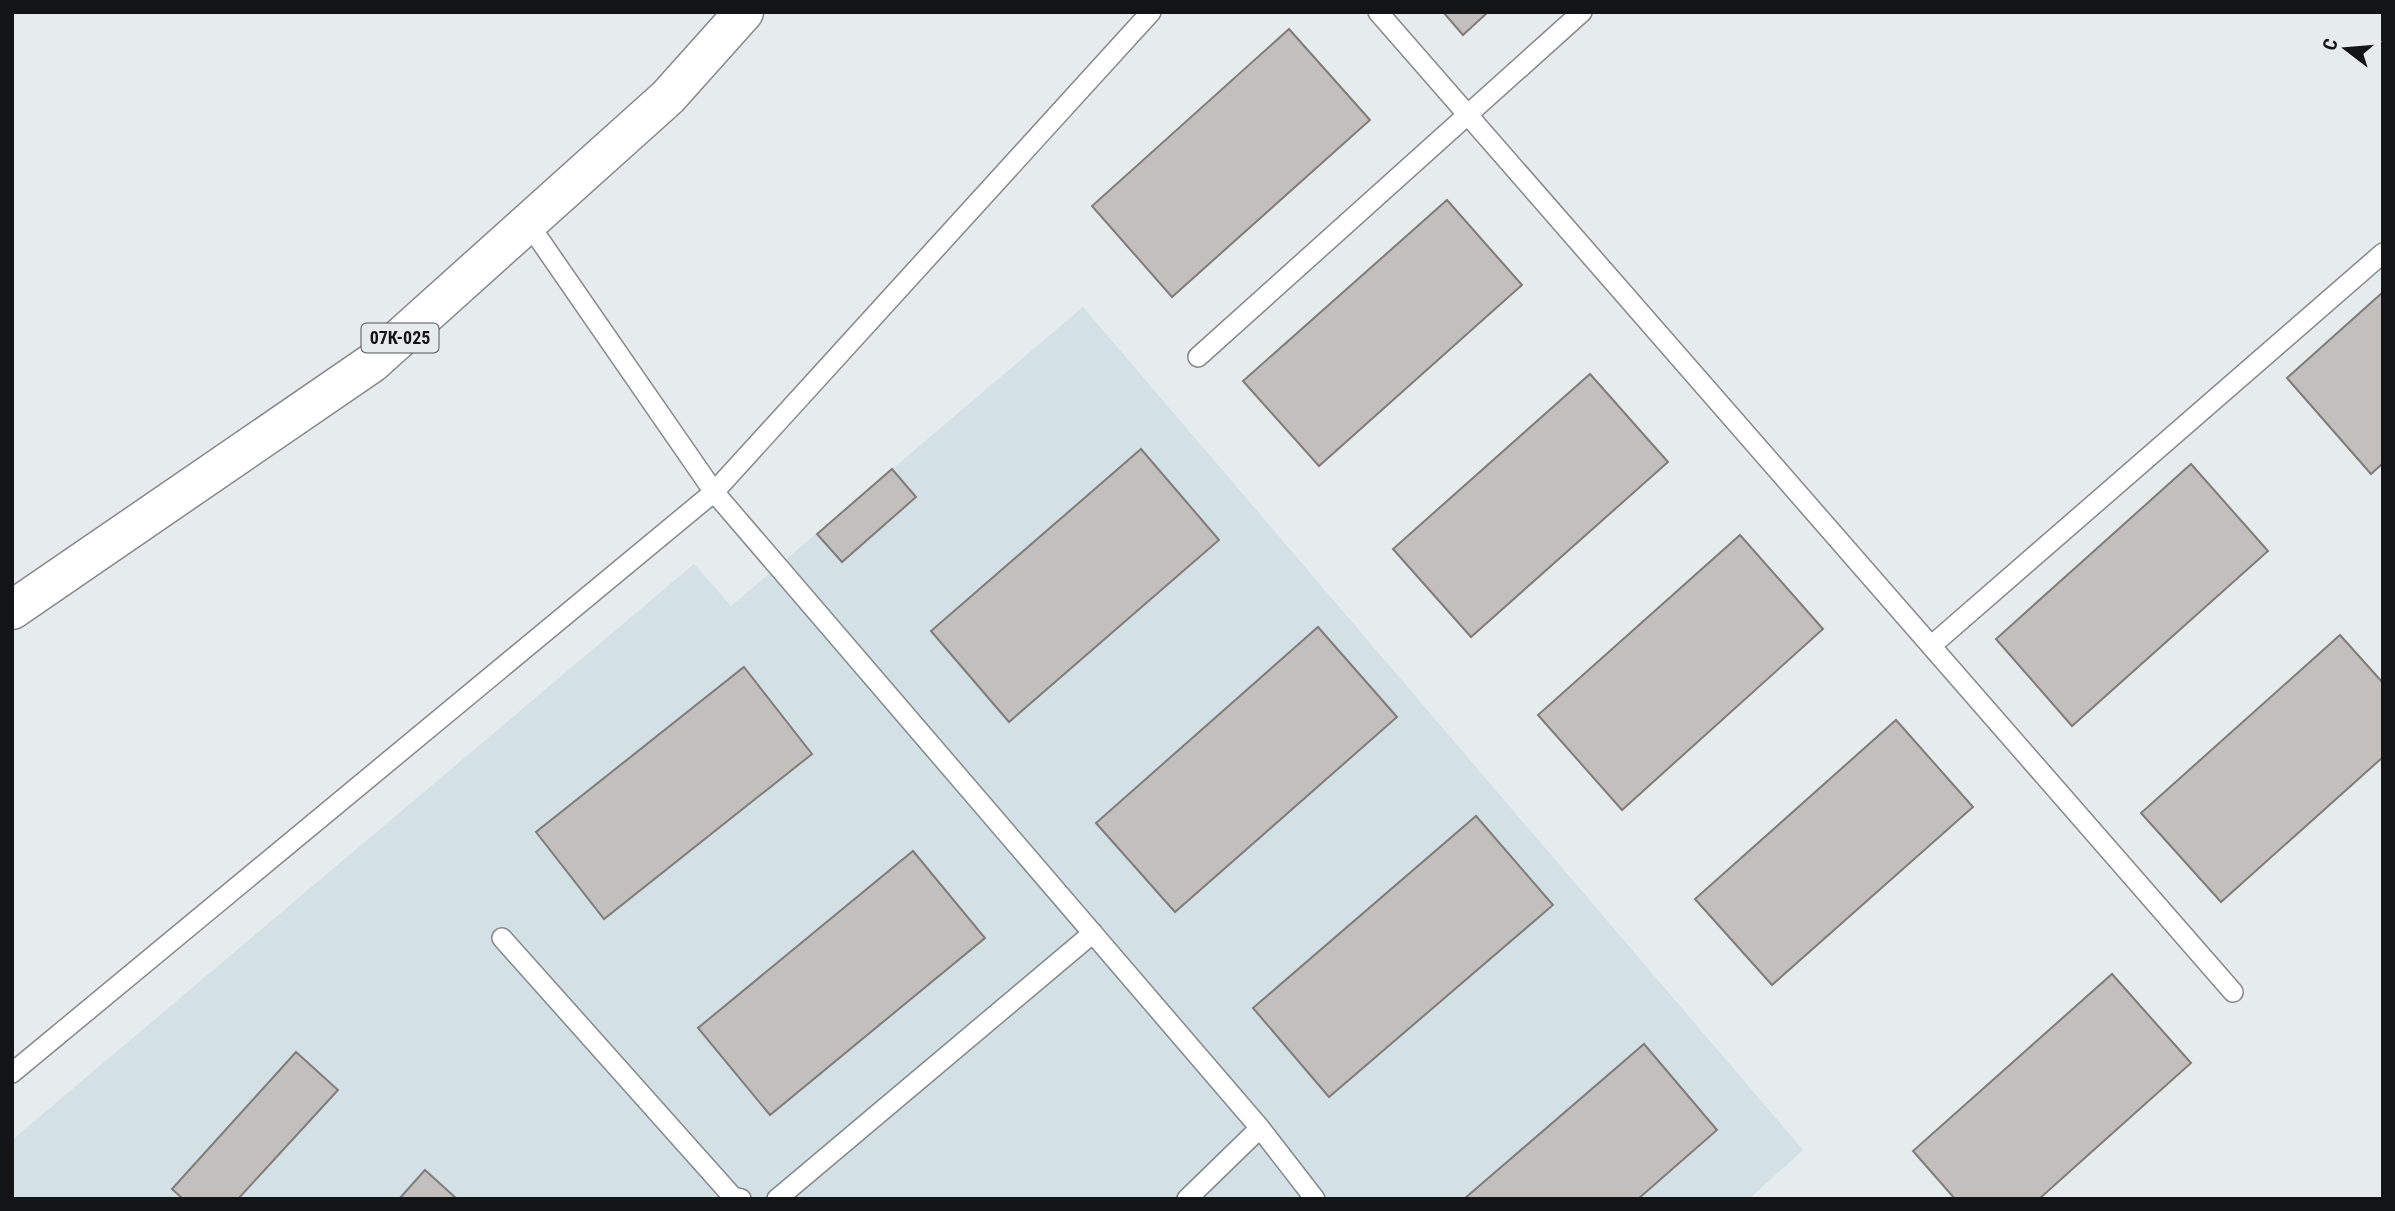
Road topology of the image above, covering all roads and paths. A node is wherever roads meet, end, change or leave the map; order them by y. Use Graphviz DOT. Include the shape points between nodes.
graph roads {
  1 [pos="744,12"];
  2 [pos="1151,12"];
  3 [pos="1378,12"];
  4 [pos="1582,12"];
  5 [pos="1466,114"];
  6 [pos="528,223"];
  7 [pos="2383,253"];
  8 [pos="1198,357"];
  9 [pos="714,492"];
  10 [pos="12,610"];
  11 [pos="1931,646"];
  12 [pos="1093,933"];
  13 [pos="502,938"];
  14 [pos="2233,992"];
  15 [pos="12,1073"];
  16 [pos="1260,1128"];
  17 [pos="741,1199"];
  18 [pos="777,1199"];
  19 [pos="1187,1199"];
  20 [pos="1315,1199"];
  1 -- 6 [label="highway, 07К-025" via="667,97"];
  2 -- 9 [label="lane"];
  3 -- 5 [label="lane"];
  4 -- 5 [label="lane"];
  5 -- 8 [label="lane"];
  5 -- 11 [label="lane"];
  6 -- 9 [label="lane"];
  6 -- 10 [label="highway, 07К-025" via="372,363"];
  7 -- 11 [label="lane"];
  9 -- 12 [label="lane"];
  9 -- 15 [label="lane"];
  11 -- 14 [label="lane"];
  12 -- 16 [label="lane"];
  12 -- 18 [label="lane"];
  13 -- 17 [label="lane" via="733,1197"];
  16 -- 19 [label="lane"];
  16 -- 20 [label="lane"];
}
